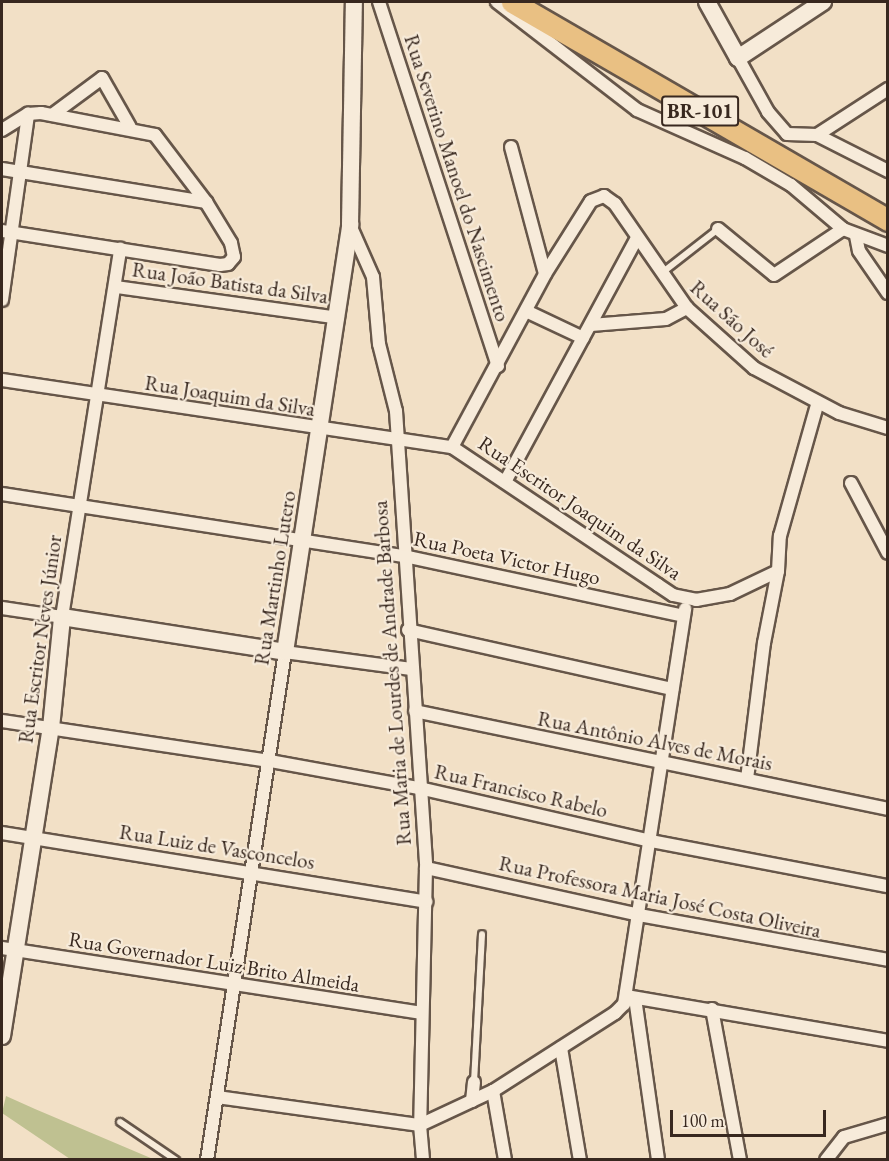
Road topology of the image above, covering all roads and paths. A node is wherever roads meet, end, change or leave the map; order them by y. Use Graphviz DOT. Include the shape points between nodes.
graph roads {
  1 [pos="354,2"];
  2 [pos="379,2"];
  3 [pos="497,2"];
  4 [pos="512,2"];
  5 [pos="539,2"];
  6 [pos="706,2"];
  7 [pos="823,2"];
  8 [pos="738,58"];
  9 [pos="888,89"];
  10 [pos="28,114"];
  11 [pos="52,115"];
  12 [pos="130,127"];
  13 [pos="2,129"];
  14 [pos="818,135"];
  15 [pos="784,138"];
  16 [pos="511,147"];
  17 [pos="2,168"];
  18 [pos="21,171"];
  19 [pos="888,171"];
  20 [pos="206,202"];
  21 [pos="888,204"];
  22 [pos="888,220"];
  23 [pos="350,225"];
  24 [pos="718,229"];
  25 [pos="843,229"];
  26 [pos="6,232"];
  27 [pos="856,236"];
  28 [pos="636,240"];
  29 [pos="888,246"];
  30 [pos="120,249"];
  31 [pos="545,274"];
  32 [pos="660,275"];
  33 [pos="3,282"];
  34 [pos="116,286"];
  35 [pos="888,293"];
  36 [pos="2,300"];
  37 [pos="687,308"];
  38 [pos="526,311"];
  39 [pos="338,318"];
  40 [pos="591,325"];
  41 [pos="583,338"];
  42 [pos="498,366"];
  43 [pos="2,380"];
  44 [pos="99,394"];
  45 [pos="818,402"];
  46 [pos="888,428"];
  47 [pos="321,430"];
  48 [pos="396,441"];
  49 [pos="452,447"];
  50 [pos="505,482"];
  51 [pos="851,483"];
  52 [pos="2,494"];
  53 [pos="82,507"];
  54 [pos="304,541"];
  55 [pos="888,553"];
  56 [pos="404,556"];
  57 [pos="778,571"];
  58 [pos="686,599"];
  59 [pos="2,608"];
  60 [pos="684,616"];
  61 [pos="62,617"];
  62 [pos="408,630"];
  63 [pos="285,652"];
  64 [pos="411,669"];
  65 [pos="673,688"];
  66 [pos="415,711"];
  67 [pos="2,721"];
  68 [pos="51,728"];
  69 [pos="270,761"];
  70 [pos="663,764"];
  71 [pos="747,779"];
  72 [pos="419,788"];
  73 [pos="888,809"];
  74 [pos="2,833"];
  75 [pos="32,838"];
  76 [pos="651,841"];
  77 [pos="426,868"];
  78 [pos="252,872"];
  79 [pos="888,886"];
  80 [pos="426,902"];
  81 [pos="639,915"];
  82 [pos="482,934"];
  83 [pos="9,949"];
  84 [pos="888,960"];
  85 [pos="235,986"];
  86 [pos="631,997"];
  87 [pos="712,1009"];
  88 [pos="421,1013"];
  89 [pos="2,1036"];
  90 [pos="888,1041"];
  91 [pos="561,1048"];
  92 [pos="474,1082"];
  93 [pos="493,1091"];
  94 [pos="217,1097"];
  95 [pos="472,1101"];
  96 [pos="120,1122"];
  97 [pos="888,1124"];
  98 [pos="420,1125"];
  99 [pos="176,1160"];
  100 [pos="207,1160"];
  101 [pos="423,1160"];
  102 [pos="505,1160"];
  103 [pos="580,1160"];
  104 [pos="658,1160"];
  105 [pos="740,1160"];
  106 [pos="826,1160"];
  1 -- 23 [label="street, Rua Martinho Lutero"];
  2 -- 42 [label="street, Rua Severino Manoel do Nascimento"];
  3 -- 25 [label="street" via="637,111 753,162 791,185"];
  4 -- 22 [label="highway, BR-101"];
  5 -- 15 [label="highway, BR-101"];
  6 -- 8 [label="street"];
  7 -- 8 [label="street"];
  8 -- 15 [label="street"];
  9 -- 14 [label="street"];
  10 -- 11 [label="street"];
  10 -- 13 [label="street"];
  10 -- 18 [label="street"];
  11 -- 12 [label="street"];
  11 -- 12 [label="street" via="102,78"];
  12 -- 20 [label="street" via="148,131 162,141"];
  14 -- 15 [label="street"];
  14 -- 19 [label="street"];
  15 -- 21 [label="highway, BR-101"];
  16 -- 31 [label="street"];
  17 -- 18 [label="street"];
  18 -- 20 [label="street"];
  18 -- 26 [label="street"];
  20 -- 30 [label="street" via="233,251 232,261 220,265"];
  23 -- 39 [label="street, Rua Martinho Lutero"];
  23 -- 48 [label="street, Rua Maria de Lourdes de Andrade Barbosa" via="373,277 379,344 393,389"];
  24 -- 25 [label="street" via="774,275"];
  24 -- 32 [label="lane"];
  25 -- 27 [label="street"];
  26 -- 30 [label="street"];
  26 -- 33 [label="street"];
  27 -- 29 [label="street"];
  27 -- 35 [label="street" via="859,251"];
  28 -- 31 [label="street, Rua São José" via="611,200 604,196 591,201"];
  28 -- 32 [label="street, Rua São José"];
  28 -- 40 [label="street"];
  30 -- 34 [label="street, Rua Escritor Neves Júnior"];
  31 -- 38 [label="street"];
  32 -- 37 [label="street, Rua São José"];
  33 -- 36 [label="street"];
  34 -- 39 [label="street, Rua João Batista da Silva"];
  34 -- 44 [label="street, Rua Escritor Neves Júnior"];
  37 -- 40 [label="street" via="666,319"];
  37 -- 45 [label="street, Rua São José" via="754,368"];
  38 -- 41 [label="street"];
  38 -- 42 [label="street"];
  39 -- 47 [label="street, Rua Martinho Lutero"];
  40 -- 41 [label="street"];
  41 -- 50 [label="street"];
  42 -- 49 [label="street"];
  43 -- 44 [label="street, Rua Joaquim da Silva"];
  44 -- 47 [label="street, Rua Joaquim da Silva"];
  44 -- 53 [label="street, Rua Escritor Neves Júnior"];
  45 -- 46 [label="street, Rua São José" via="858,421"];
  45 -- 57 [label="street" via="780,536"];
  47 -- 48 [label="street, Rua Joaquim da Silva"];
  47 -- 54 [label="street, Rua Martinho Lutero"];
  48 -- 49 [label="street, Rua Joaquim da Silva"];
  48 -- 56 [label="street, Rua Maria de Lourdes de Andrade Barbosa"];
  49 -- 50 [label="street, Rua Escritor Joaquim da Silva"];
  50 -- 58 [label="street, Rua Escritor Joaquim da Silva" via="658,585"];
  51 -- 55 [label="street"];
  52 -- 53 [label="street, Rua Poeta Victor Hugo"];
  53 -- 54 [label="street, Rua Poeta Victor Hugo"];
  53 -- 61 [label="street, Rua Escritor Neves Júnior"];
  54 -- 56 [label="street, Rua Poeta Victor Hugo"];
  54 -- 63 [label="street, Rua Martinho Lutero"];
  56 -- 60 [label="street, Rua Poeta Victor Hugo"];
  56 -- 62 [label="street, Rua Maria de Lourdes de Andrade Barbosa"];
  57 -- 58 [label="street" via="712,600"];
  57 -- 71 [label="street" via="764,643"];
  58 -- 60 [label="street"];
  59 -- 61 [label="street"];
  60 -- 65 [label="street"];
  61 -- 63 [label="street"];
  61 -- 68 [label="street, Rua Escritor Neves Júnior"];
  62 -- 64 [label="street, Rua Maria de Lourdes de Andrade Barbosa"];
  62 -- 65 [label="street"];
  63 -- 64 [label="street"];
  63 -- 69 [label="street, Rua Martinho Lutero"];
  64 -- 66 [label="street, Rua Maria de Lourdes de Andrade Barbosa"];
  65 -- 70 [label="street"];
  66 -- 70 [label="street, Rua Antônio Alves de Morais"];
  66 -- 72 [label="street, Rua Maria de Lourdes de Andrade Barbosa"];
  67 -- 68 [label="street, Rua Francisco Rabelo"];
  68 -- 69 [label="street, Rua Francisco Rabelo"];
  68 -- 75 [label="street, Rua Escritor Neves Júnior"];
  69 -- 72 [label="street, Rua Francisco Rabelo"];
  69 -- 78 [label="street, Rua Martinho Lutero"];
  70 -- 71 [label="street, Rua Antônio Alves de Morais"];
  70 -- 76 [label="street"];
  71 -- 73 [label="street, Rua Antônio Alves de Morais"];
  72 -- 76 [label="street, Rua Francisco Rabelo"];
  72 -- 77 [label="street, Rua Maria de Lourdes de Andrade Barbosa"];
  74 -- 75 [label="street, Rua Luiz de Vasconcelos"];
  75 -- 78 [label="street, Rua Luiz de Vasconcelos"];
  75 -- 83 [label="street, Rua Escritor Neves Júnior"];
  76 -- 79 [label="street, Rua Francisco Rabelo"];
  76 -- 81 [label="street"];
  77 -- 80 [label="street, Rua Maria de Lourdes de Andrade Barbosa"];
  77 -- 81 [label="street, Rua Professora Maria José Costa Oliveira"];
  78 -- 80 [label="street, Rua Luiz de Vasconcelos"];
  78 -- 85 [label="street, Rua Martinho Lutero"];
  80 -- 88 [label="street, Rua Maria de Lourdes de Andrade Barbosa"];
  81 -- 84 [label="street, Rua Professora Maria José Costa Oliveira"];
  81 -- 86 [label="street"];
  82 -- 92 [label="lane"];
  83 -- 85 [label="street, Rua Governador Luiz Brito Almeida"];
  83 -- 89 [label="street, Rua Escritor Neves Júnior"];
  85 -- 88 [label="street, Rua Governador Luiz Brito Almeida"];
  85 -- 94 [label="street, Rua Martinho Lutero"];
  86 -- 87 [label="street"];
  86 -- 91 [label="street" via="615,1013"];
  86 -- 104 [label="street"];
  87 -- 90 [label="street"];
  87 -- 105 [label="street"];
  88 -- 98 [label="street, Rua Maria de Lourdes de Andrade Barbosa"];
  91 -- 93 [label="street"];
  91 -- 103 [label="street"];
  92 -- 95 [label="street"];
  93 -- 95 [label="street"];
  93 -- 102 [label="street"];
  94 -- 98 [label="street"];
  94 -- 100 [label="street, Rua Martinho Lutero"];
  95 -- 98 [label="street"];
  96 -- 99 [label="lane"];
  97 -- 106 [label="street" via="844,1137"];
  98 -- 101 [label="street, Rua Maria de Lourdes de Andrade Barbosa"];
}
